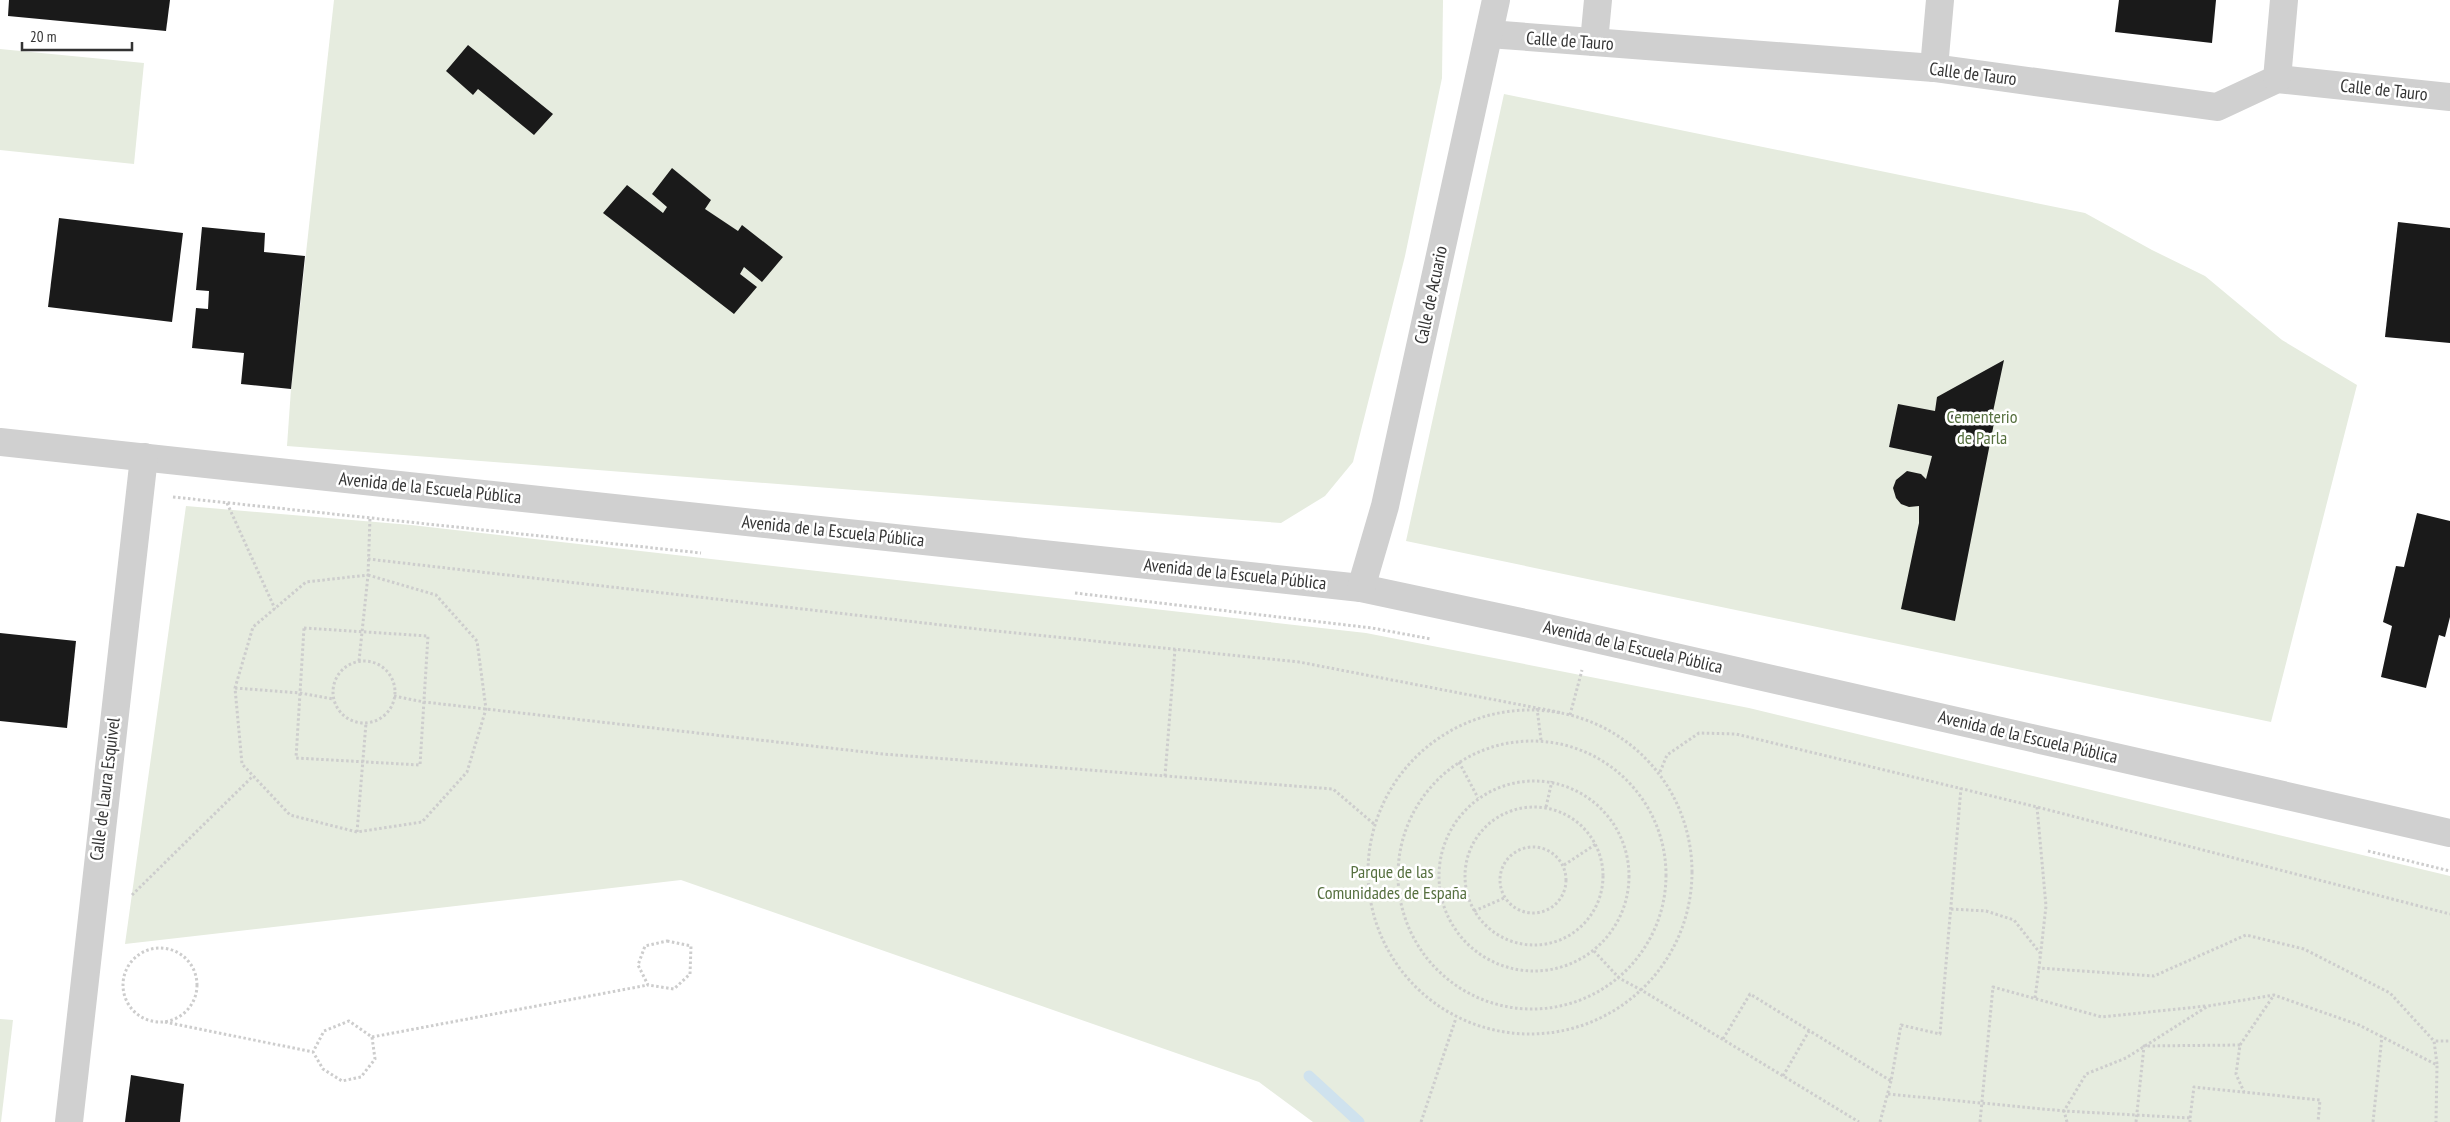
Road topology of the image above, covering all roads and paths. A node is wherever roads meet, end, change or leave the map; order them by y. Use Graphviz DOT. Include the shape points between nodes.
graph roads {
  1 [pos="1496,0"];
  2 [pos="1598,0"];
  3 [pos="1940,0"];
  4 [pos="2284,0"];
  5 [pos="1489,34"];
  6 [pos="1594,42"];
  7 [pos="1934,68"];
  8 [pos="2276,79"];
  9 [pos="2450,97"];
  10 [pos="0,442"];
  11 [pos="144,457"];
  12 [pos="139,493"];
  13 [pos="227,503"];
  14 [pos="370,518"];
  15 [pos="703,553"];
  16 [pos="368,559"];
  17 [pos="368,575"];
  18 [pos="1361,588"];
  19 [pos="1066,592"];
  20 [pos="274,609"];
  21 [pos="363,632"];
  22 [pos="1437,641"];
  23 [pos="1175,649"];
  24 [pos="358,661"];
  25 [pos="1573,668"];
  26 [pos="1582,670"];
  27 [pos="1591,672"];
  28 [pos="235,688"];
  29 [pos="300,692"];
  30 [pos="394,696"];
  31 [pos="333,698"];
  32 [pos="424,702"];
  33 [pos="1538,708"];
  34 [pos="486,709"];
  35 [pos="1563,713"];
  36 [pos="1570,715"];
  37 [pos="366,723"];
  38 [pos="1541,740"];
  39 [pos="363,762"];
  40 [pos="1459,762"];
  41 [pos="1660,772"];
  42 [pos="253,776"];
  43 [pos="1165,776"];
  44 [pos="1552,781"];
  45 [pos="1961,788"];
  46 [pos="1478,798"];
  47 [pos="1546,807"];
  48 [pos="2037,807"];
  49 [pos="1374,824"];
  50 [pos="357,832"];
  51 [pos="2450,833"];
  52 [pos="1596,844"];
  53 [pos="2364,850"];
  54 [pos="1564,865"];
  55 [pos="2450,871"];
  56 [pos="132,895"];
  57 [pos="1504,898"];
  58 [pos="1951,909"];
  59 [pos="1474,911"];
  60 [pos="2450,914"];
  61 [pos="1594,950"];
  62 [pos="2040,954"];
  63 [pos="2039,968"];
  64 [pos="1619,978"];
  65 [pos="648,985"];
  66 [pos="1643,991"];
  67 [pos="2274,995"];
  68 [pos="2035,998"];
  69 [pos="2208,1006"];
  70 [pos="1456,1018"];
  71 [pos="165,1022"];
  72 [pos="1809,1031"];
  73 [pos="2382,1036"];
  74 [pos="372,1037"];
  75 [pos="1723,1039"];
  76 [pos="2450,1041"];
  77 [pos="2434,1042"];
  78 [pos="2240,1045"];
  79 [pos="2144,1046"];
  80 [pos="313,1052"];
  81 [pos="2437,1065"];
  82 [pos="1783,1076"];
  83 [pos="1892,1081"];
  84 [pos="2244,1092"];
  85 [pos="1888,1094"];
  86 [pos="1982,1102"];
  87 [pos="2064,1111"];
  88 [pos="2137,1115"];
  89 [pos="2190,1120"];
  90 [pos="68,1122"];
  91 [pos="1421,1122"];
  92 [pos="1859,1122"];
  93 [pos="1880,1122"];
  94 [pos="1980,1122"];
  95 [pos="2067,1122"];
  96 [pos="2136,1122"];
  97 [pos="2318,1122"];
  98 [pos="2373,1122"];
  99 [pos="2436,1122"];
  1 -- 5 [label="street, Calle de Acuario"];
  2 -- 6 [label="street"];
  3 -- 7 [label="street"];
  4 -- 8 [label="street"];
  5 -- 6 [label="street, Calle de Tauro"];
  5 -- 18 [label="street, Calle de Acuario" via="1385,506"];
  6 -- 7 [label="street, Calle de Tauro"];
  7 -- 8 [label="street, Calle de Tauro" via="2217,107"];
  8 -- 9 [label="street, Calle de Tauro"];
  10 -- 11 [label="street, Avenida de la Escuela Pública"];
  11 -- 12 [label="street, Calle de Laura Esquivel"];
  11 -- 18 [label="street, Avenida de la Escuela Pública"];
  12 -- 13 [label="path"];
  12 -- 90 [label="street, Calle de Laura Esquivel"];
  13 -- 14 [label="path"];
  13 -- 20 [label="path"];
  14 -- 15 [label="path"];
  14 -- 16 [label="path"];
  16 -- 17 [label="path"];
  16 -- 23 [label="path"];
  17 -- 20 [label="path" via="306,582"];
  17 -- 21 [label="path"];
  17 -- 34 [label="path" via="436,595 477,641"];
  18 -- 51 [label="street, Avenida de la Escuela Pública"];
  19 -- 22 [label="path" via="1372,628"];
  20 -- 28 [label="path" via="252,627"];
  21 -- 24 [label="path"];
  21 -- 29 [label="path" via="304,628"];
  21 -- 32 [label="path" via="428,636"];
  23 -- 35 [label="path" via="1299,662"];
  23 -- 43 [label="path"];
  24 -- 30 [label="path" via="383,667 394,685"];
  24 -- 31 [label="path" via="340,672 334,681"];
  25 -- 26 [label="path"];
  26 -- 27 [label="path"];
  26 -- 36 [label="path"];
  28 -- 29 [label="path"];
  28 -- 42 [label="path" via="242,764"];
  29 -- 31 [label="path"];
  29 -- 39 [label="path" via="296,758"];
  30 -- 32 [label="path"];
  30 -- 37 [label="path" via="386,714 377,721"];
  31 -- 37 [label="path" via="344,717"];
  32 -- 34 [label="path"];
  32 -- 39 [label="path" via="420,765"];
  33 -- 35 [label="path"];
  33 -- 38 [label="path"];
  33 -- 49 [label="path" via="1484,715 1436,738 1398,776"];
  34 -- 43 [label="path" via="883,754"];
  34 -- 50 [label="path" via="467,772 422,822"];
  35 -- 36 [label="path"];
  36 -- 41 [label="path" via="1584,717 1626,739"];
  37 -- 39 [label="path"];
  38 -- 40 [label="path" via="1498,744"];
  38 -- 64 [label="path" via="1585,750 1623,775 1652,811 1666,855 1665,900 1649,944"];
  39 -- 50 [label="path"];
  40 -- 46 [label="path"];
  40 -- 64 [label="path" via="1422,799 1405,830 1397,873 1404,917 1424,956 1455,987 1495,1006 1538,1010 1564,1005 1581,1001"];
  41 -- 45 [label="path" via="1667,754 1699,733 1736,734"];
  41 -- 66 [label="path" via="1687,825 1693,885 1678,942"];
  42 -- 50 [label="path" via="290,815"];
  42 -- 56 [label="path"];
  43 -- 49 [label="path" via="1333,789"];
  44 -- 46 [label="path" via="1513,782"];
  44 -- 47 [label="path"];
  44 -- 61 [label="path" via="1581,792 1605,811 1622,838 1630,868 1627,899 1614,927"];
  45 -- 48 [label="path"];
  45 -- 58 [label="path"];
  46 -- 61 [label="path" via="1452,826 1439,862 1441,900 1458,934 1486,959 1522,971 1560,968"];
  47 -- 52 [label="path" via="1566,814 1584,827"];
  47 -- 59 [label="path" via="1524,807 1502,814 1484,827 1471,846 1465,867 1466,890"];
  48 -- 60 [label="path"];
  48 -- 62 [label="path" via="2046,906"];
  49 -- 70 [label="path" via="1367,881 1379,936 1410,984"];
  52 -- 54 [label="path"];
  52 -- 59 [label="path" via="1603,869 1601,896 1588,920 1567,937 1542,945 1515,943 1491,931"];
  53 -- 55 [label="path"];
  54 -- 57 [label="path" via="1567,882 1562,898 1550,910 1533,914 1517,909"];
  54 -- 57 [label="path" via="1553,851 1536,846 1517,849 1504,862 1500,880"];
  57 -- 59 [label="path"];
  58 -- 62 [label="path" via="1986,911 2014,920"];
  58 -- 83 [label="path" via="1940,1034 1901,1025"];
  61 -- 64 [label="path"];
  62 -- 63 [label="path"];
  63 -- 68 [label="path"];
  63 -- 77 [label="path" via="2154,976 2246,935 2304,948 2390,993"];
  64 -- 66 [label="path"];
  65 -- 65 [label="path" via="674,989 690,974 691,946 667,941 646,946 638,965"];
  65 -- 74 [label="path"];
  66 -- 70 [label="path" via="1602,1020 1554,1035 1504,1034"];
  66 -- 75 [label="path"];
  67 -- 69 [label="path"];
  67 -- 73 [label="path"];
  67 -- 78 [label="path"];
  68 -- 69 [label="path" via="2102,1017"];
  68 -- 86 [label="path" via="1993,986"];
  69 -- 79 [label="path"];
  70 -- 91 [label="path"];
  71 -- 71 [label="path" via="188,1010 194,999 196,976 182,955 170,949 150,948 129,963 122,982 123,995 138,1016 152,1022"];
  71 -- 80 [label="path"];
  72 -- 75 [label="path" via="1750,994"];
  72 -- 82 [label="path"];
  72 -- 83 [label="path"];
  73 -- 81 [label="path"];
  73 -- 98 [label="path"];
  74 -- 80 [label="path" via="349,1021 324,1032"];
  74 -- 80 [label="path" via="375,1059 361,1077 342,1081 323,1068"];
  75 -- 82 [label="path"];
  76 -- 77 [label="path"];
  77 -- 81 [label="path"];
  78 -- 79 [label="path"];
  78 -- 84 [label="path" via="2236,1074"];
  79 -- 87 [label="path" via="2126,1058 2086,1074"];
  79 -- 88 [label="path"];
  81 -- 99 [label="path"];
  82 -- 92 [label="path"];
  83 -- 85 [label="path"];
  84 -- 89 [label="path" via="2194,1087"];
  84 -- 97 [label="path" via="2320,1100"];
  85 -- 86 [label="path"];
  85 -- 93 [label="path"];
  86 -- 87 [label="path"];
  86 -- 94 [label="path"];
  87 -- 88 [label="path"];
  87 -- 95 [label="path"];
  88 -- 89 [label="path"];
  88 -- 96 [label="path"];
}
